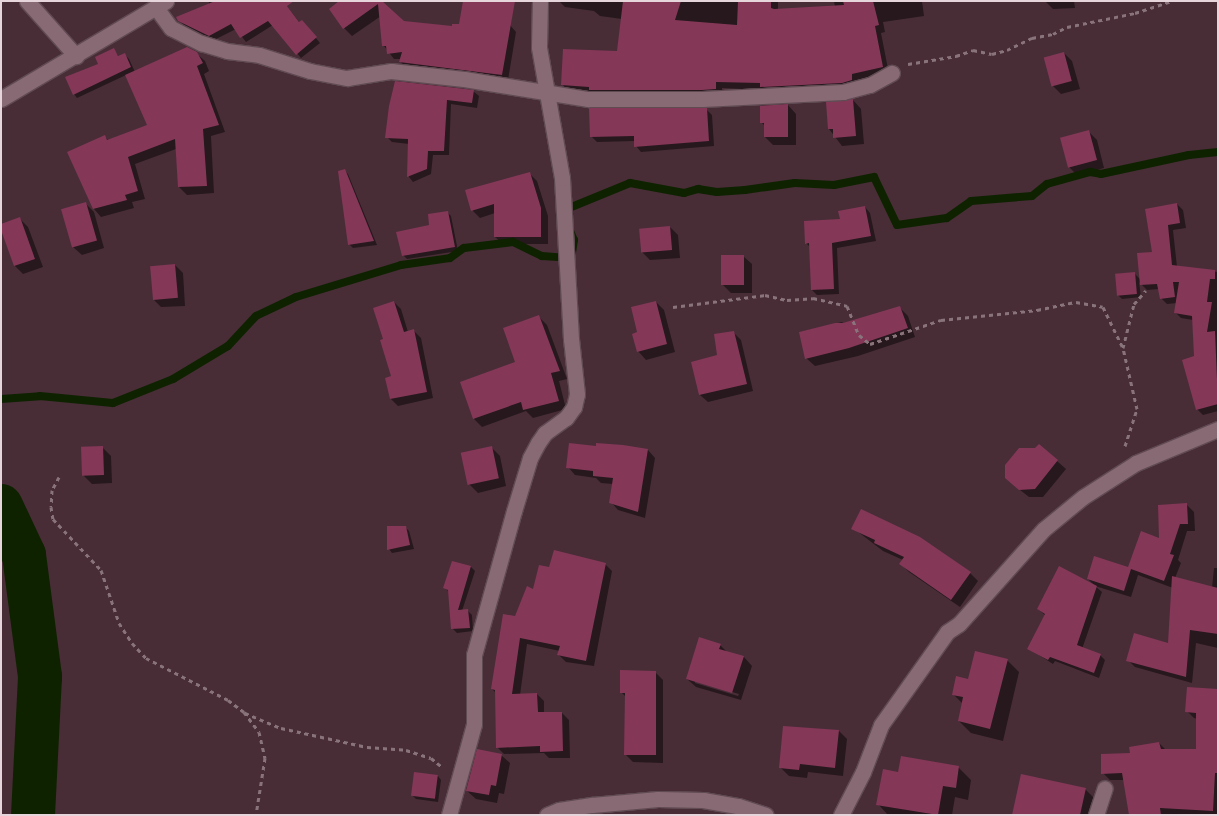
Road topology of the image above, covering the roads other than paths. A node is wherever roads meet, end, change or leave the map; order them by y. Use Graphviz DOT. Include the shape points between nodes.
graph roads {
  1 [pos="27,1"];
  2 [pos="540,1"];
  3 [pos="161,5"];
  4 [pos="76,56"];
  5 [pos="892,73"];
  6 [pos="546,93"];
  7 [pos="1,99"];
  8 [pos="1218,429"];
  9 [pos="1105,788"];
  10 [pos="449,815"];
  11 [pos="547,815"];
  12 [pos="766,815"];
  13 [pos="841,815"];
  14 [pos="1096,815"];
  1 -- 4 [label="street"];
  2 -- 6 [label="street" via="539,47"];
  3 -- 4 [label="street"];
  3 -- 6 [label="street" via="171,28 201,42 227,51 259,54 310,71 347,78 390,71"];
  4 -- 7 [label="street"];
  5 -- 6 [label="street" via="870,85 843,92 630,100"];
  6 -- 10 [label="street" via="562,178 576,394 574,407 566,418 545,433 530,458 514,511 474,655 474,724"];
  8 -- 13 [label="street" via="1136,463 1083,496 1044,528 959,624 947,632 881,725 863,772"];
  9 -- 14 [label="street"];
  11 -- 12 [label="street" via="592,805 658,799 703,800"];
}
